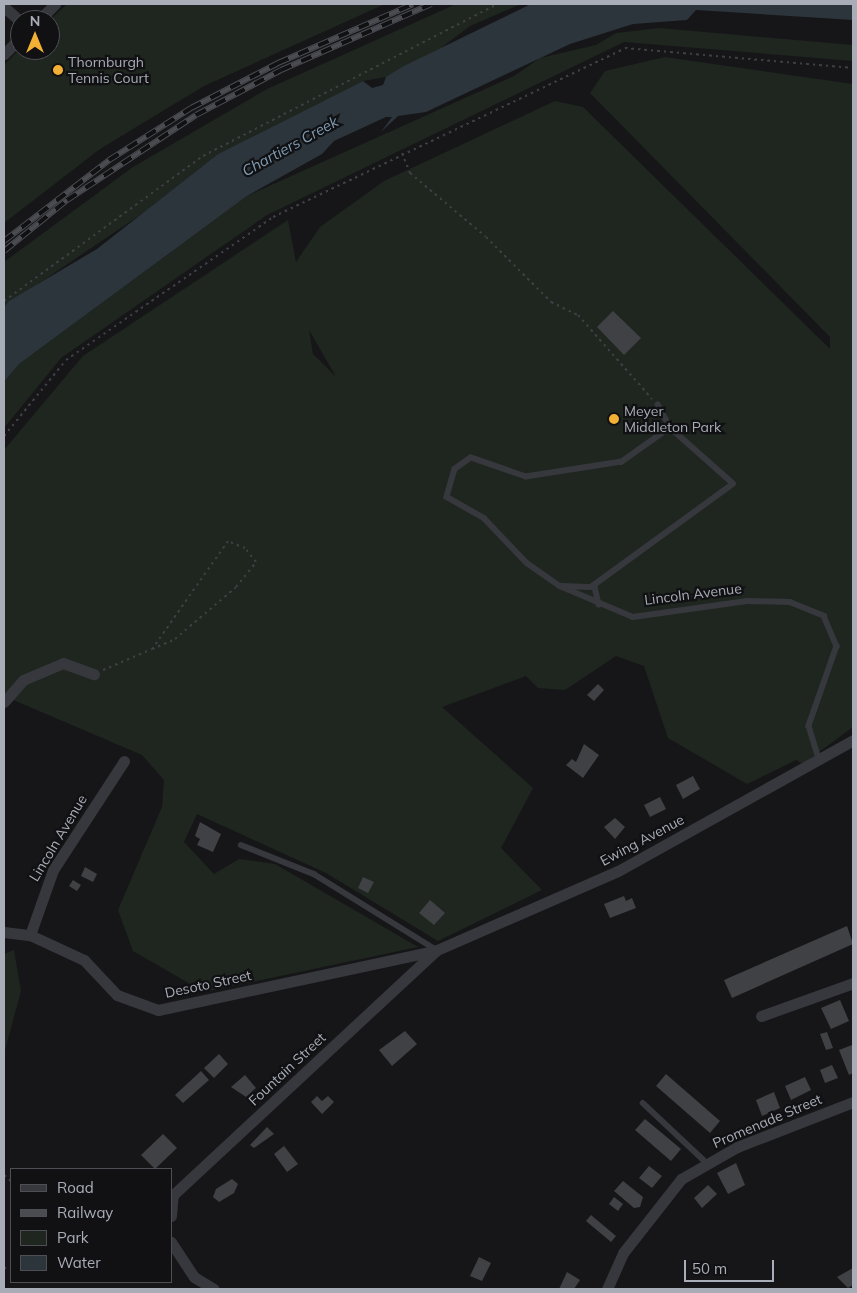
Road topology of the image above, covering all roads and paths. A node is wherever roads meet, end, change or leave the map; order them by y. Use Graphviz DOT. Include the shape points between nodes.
graph roads {
  1 [pos="498,4"];
  2 [pos="853,68"];
  3 [pos="402,153"];
  4 [pos="4,301"];
  5 [pos="658,405"];
  6 [pos="670,428"];
  7 [pos="4,436"];
  8 [pos="560,586"];
  9 [pos="591,587"];
  10 [pos="599,606"];
  11 [pos="152,649"];
  12 [pos="94,674"];
  13 [pos="4,702"];
  14 [pos="853,740"];
  15 [pos="124,761"];
  16 [pos="820,761"];
  17 [pos="241,845"];
  18 [pos="4,932"];
  19 [pos="30,935"];
  20 [pos="437,950"];
  21 [pos="853,983"];
  22 [pos="761,1016"];
  23 [pos="853,1102"];
  24 [pos="643,1103"];
  25 [pos="707,1162"];
  26 [pos="172,1206"];
  27 [pos="172,1244"];
  28 [pos="214,1289"];
  29 [pos="607,1289"];
  1 -- 4 [label="path" via="203,156"];
  2 -- 3 [label="path" via="625,48"];
  3 -- 5 [label="path" via="410,173 486,237 551,302 578,316"];
  3 -- 7 [label="path" via="273,217 66,360"];
  5 -- 6 [label="lane"];
  6 -- 8 [label="lane, Lincoln Avenue" via="622,462 526,477 471,458 455,469 447,497 484,518 527,563"];
  6 -- 9 [label="lane" via="733,484"];
  8 -- 9 [label="lane"];
  8 -- 10 [label="lane, Lincoln Avenue"];
  9 -- 10 [label="lane" via="595,587"];
  10 -- 16 [label="lane, Lincoln Avenue" via="633,617 747,601 790,602 824,616 837,646 809,726"];
  11 -- 11 [label="path" via="175,639 236,587 256,562 245,548 228,541"];
  11 -- 12 [label="path"];
  12 -- 13 [label="street" via="63,663 24,680"];
  14 -- 16 [label="street, Ewing Avenue"];
  15 -- 19 [label="street, Lincoln Avenue" via="53,870"];
  16 -- 20 [label="street, Ewing Avenue" via="618,871"];
  17 -- 20 [label="lane" via="314,874"];
  18 -- 19 [label="street, Desoto Street"];
  19 -- 20 [label="street, Desoto Street" via="84,960 117,995 158,1010"];
  20 -- 26 [label="street, Fountain Street" via="173,1195"];
  21 -- 22 [label="street"];
  23 -- 25 [label="street, Promenade Street"];
  24 -- 25 [label="lane"];
  25 -- 29 [label="street, Promenade Street" via="680,1179 624,1253"];
  27 -- 28 [label="street" via="194,1277"];
}
